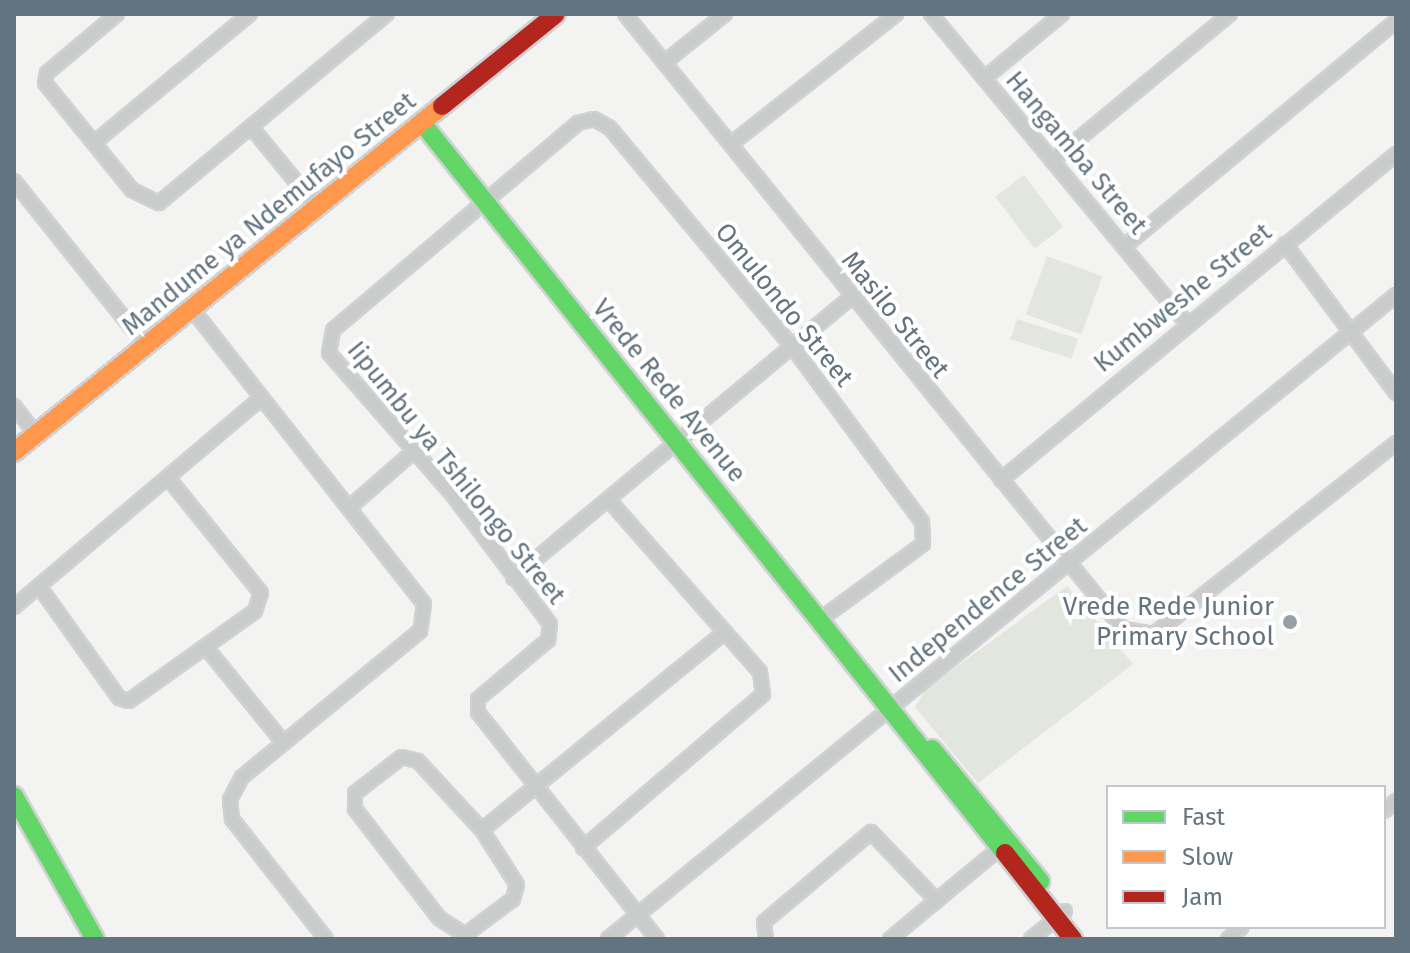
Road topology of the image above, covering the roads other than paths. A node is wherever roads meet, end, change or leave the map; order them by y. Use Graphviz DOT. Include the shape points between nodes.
graph roads {
  1 [pos="117,14"];
  2 [pos="250,14"];
  3 [pos="556,14"];
  4 [pos="625,14"];
  5 [pos="725,14"];
  6 [pos="896,14"];
  7 [pos="931,14"];
  8 [pos="1062,14"];
  9 [pos="1230,14"];
  10 [pos="385,15"];
  11 [pos="1396,21"];
  12 [pos="665,62"];
  13 [pos="986,77"];
  14 [pos="423,124"];
  15 [pos="252,128"];
  16 [pos="95,142"];
  17 [pos="731,144"];
  18 [pos="1396,154"];
  19 [pos="1052,161"];
  20 [pos="14,181"];
  21 [pos="315,205"];
  22 [pos="485,205"];
  23 [pos="1285,244"];
  24 [pos="1125,246"];
  25 [pos="1396,295"];
  26 [pos="851,297"];
  27 [pos="192,309"];
  28 [pos="1185,321"];
  29 [pos="1347,332"];
  30 [pos="791,345"];
  31 [pos="147,347"];
  32 [pos="1396,393"];
  33 [pos="260,399"];
  34 [pos="14,406"];
  35 [pos="37,435"];
  36 [pos="1396,443"];
  37 [pos="678,444"];
  38 [pos="14,452"];
  39 [pos="412,453"];
  40 [pos="169,479"];
  41 [pos="1001,480"];
  42 [pos="609,500"];
  43 [pos="350,507"];
  44 [pos="1070,564"];
  45 [pos="513,578"];
  46 [pos="41,589"];
  47 [pos="14,607"];
  48 [pos="821,619"];
  49 [pos="721,635"];
  50 [pos="208,650"];
  51 [pos="890,706"];
  52 [pos="283,742"];
  53 [pos="536,784"];
  54 [pos="14,796"];
  55 [pos="482,830"];
  56 [pos="1002,846"];
  57 [pos="583,848"];
  58 [pos="936,900"];
  59 [pos="637,914"];
  60 [pos="1061,915"];
  61 [pos="322,934"];
  62 [pos="95,939"];
  63 [pos="306,939"];
  64 [pos="608,939"];
  65 [pos="657,939"];
  66 [pos="766,939"];
  67 [pos="890,939"];
  68 [pos="1031,939"];
  69 [pos="1073,939"];
  70 [pos="1087,939"];
  1 -- 16 [label="street" via="47,73 45,83"];
  2 -- 16 [label="street"];
  3 -- 14 [label="street, Mandume ya Ndemufayo Street"];
  4 -- 12 [label="street, Masilo Street"];
  5 -- 12 [label="street"];
  6 -- 17 [label="street"];
  7 -- 13 [label="street, Hangamba Street"];
  8 -- 13 [label="street"];
  9 -- 19 [label="street"];
  10 -- 15 [label="street"];
  11 -- 24 [label="street"];
  12 -- 17 [label="street, Masilo Street"];
  13 -- 19 [label="street, Hangamba Street"];
  14 -- 21 [label="street, Mandume ya Ndemufayo Street"];
  14 -- 22 [label="street, Vrede Rede Avenue"];
  15 -- 16 [label="street" via="159,203 132,190"];
  15 -- 21 [label="street"];
  17 -- 26 [label="street, Masilo Street"];
  18 -- 23 [label="street, Kumbweshe Street"];
  19 -- 24 [label="street, Hangamba Street"];
  20 -- 31 [label="street"];
  21 -- 27 [label="street, Mandume ya Ndemufayo Street"];
  22 -- 30 [label="street, Omulondo Street" via="578,123 594,119 610,128"];
  22 -- 37 [label="street, Vrede Rede Avenue"];
  22 -- 39 [label="street, Iipumbu ya Tshilongo Street" via="398,271 326,342"];
  23 -- 28 [label="street, Kumbweshe Street"];
  23 -- 29 [label="street"];
  24 -- 28 [label="street, Hangamba Street"];
  25 -- 29 [label="street, Independence Street"];
  26 -- 30 [label="street"];
  26 -- 41 [label="street, Masilo Street"];
  27 -- 31 [label="street, Mandume ya Ndemufayo Street"];
  27 -- 33 [label="street"];
  28 -- 41 [label="street, Kumbweshe Street"];
  29 -- 32 [label="street"];
  29 -- 44 [label="street, Independence Street"];
  30 -- 37 [label="street"];
  30 -- 48 [label="street, Omulondo Street" via="926,533 923,544"];
  31 -- 35 [label="street, Mandume ya Ndemufayo Street"];
  33 -- 40 [label="street"];
  33 -- 43 [label="street"];
  34 -- 35 [label="street"];
  35 -- 38 [label="street, Mandume ya Ndemufayo Street"];
  36 -- 44 [label="street, Masilo Street" via="1154,634 1138,636 1123,629"];
  37 -- 42 [label="street"];
  37 -- 48 [label="street, Vrede Rede Avenue"];
  39 -- 43 [label="street"];
  39 -- 45 [label="street, Iipumbu ya Tshilongo Street"];
  40 -- 46 [label="street"];
  40 -- 50 [label="street" via="261,593 255,611"];
  41 -- 44 [label="street, Masilo Street"];
  42 -- 45 [label="street"];
  42 -- 49 [label="street"];
  43 -- 52 [label="street" via="424,604 427,619"];
  44 -- 51 [label="street, Independence Street"];
  45 -- 53 [label="street, Iipumbu ya Tshilongo Street" via="551,632 477,705"];
  46 -- 47 [label="street"];
  46 -- 50 [label="street" via="119,698 137,699"];
  48 -- 51 [label="street, Vrede Rede Avenue"];
  49 -- 53 [label="street"];
  49 -- 57 [label="street" via="760,672 763,694"];
  50 -- 52 [label="street"];
  51 -- 56 [label="street, Vrede Rede Avenue"];
  51 -- 59 [label="street, Independence Street"];
  52 -- 61 [label="street" via="242,777 230,800 232,819"];
  53 -- 55 [label="street"];
  53 -- 57 [label="street, Iipumbu ya Tshilongo Street"];
  54 -- 62 [label="street"];
  55 -- 55 [label="street" via="516,891 458,934 414,888 353,801 410,757"];
  56 -- 58 [label="street"];
  56 -- 60 [label="street, Vrede Rede Avenue"];
  57 -- 59 [label="street, Iipumbu ya Tshilongo Street"];
  58 -- 66 [label="street" via="871,832 764,922"];
  58 -- 67 [label="street"];
  59 -- 64 [label="street, Independence Street"];
  59 -- 65 [label="street, Iipumbu ya Tshilongo Street"];
  60 -- 68 [label="street"];
  60 -- 69 [label="street, Vrede Rede Avenue"];
  60 -- 70 [label="street, Vrede Rede Avenue"];
  61 -- 63 [label="street"];
}
